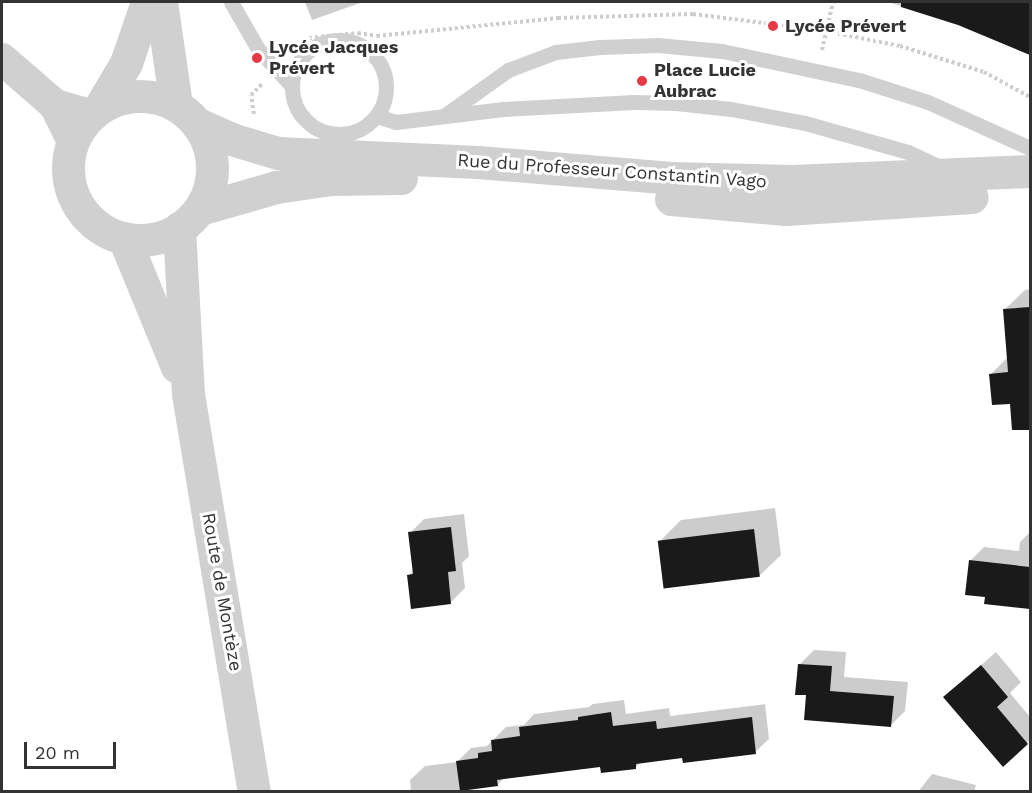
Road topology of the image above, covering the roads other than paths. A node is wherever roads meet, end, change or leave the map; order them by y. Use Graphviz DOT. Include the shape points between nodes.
graph roads {
  1 [pos="147,2"];
  2 [pos="160,2"];
  3 [pos="231,2"];
  4 [pos="2,59"];
  5 [pos="292,86"];
  6 [pos="187,115"];
  7 [pos="445,115"];
  8 [pos="377,116"];
  9 [pos="87,121"];
  10 [pos="321,130"];
  11 [pos="1030,148"];
  12 [pos="278,153"];
  13 [pos="1030,171"];
  14 [pos="956,175"];
  15 [pos="1030,192"];
  16 [pos="189,219"];
  17 [pos="124,238"];
  18 [pos="188,394"];
  19 [pos="254,792"];
  1 -- 9 [label="street" via="126,63"];
  2 -- 6 [label="street"];
  3 -- 5 [label="lane" via="258,49"];
  4 -- 9 [label="street" via="55,105"];
  5 -- 8 [label="lane" via="303,56 316,46 331,40 363,45 384,70 387,86"];
  5 -- 10 [label="lane" via="300,112"];
  6 -- 9 [label="street" via="158,98 138,95 118,98"];
  6 -- 12 [label="street, Rue du Professeur Constantin Vago" via="231,139"];
  6 -- 16 [label="street" via="208,144 212,166 209,188"];
  7 -- 8 [label="lane" via="396,122"];
  7 -- 11 [label="lane" via="508,70 556,52 658,45 722,51 859,80 928,102"];
  7 -- 14 [label="lane" via="634,102 731,109 870,140 908,152"];
  8 -- 10 [label="lane" via="351,133"];
  9 -- 17 [label="street" via="67,165 71,190 82,212 101,229"];
  10 -- 12 [label="lane"];
  12 -- 14 [label="street, Rue du Professeur Constantin Vago" via="792,182"];
  13 -- 14 [label="street, Rue du Professeur Constantin Vago"];
  15 -- 16 [label="street, Rue du Professeur Constantin Vago" via="786,209 386,177 276,187"];
  16 -- 17 [label="street" via="162,236"];
  16 -- 18 [label="street, Route de Montèze"];
  17 -- 18 [label="street, Route de Montèze"];
  18 -- 19 [label="street, Route de Montèze"];
}
